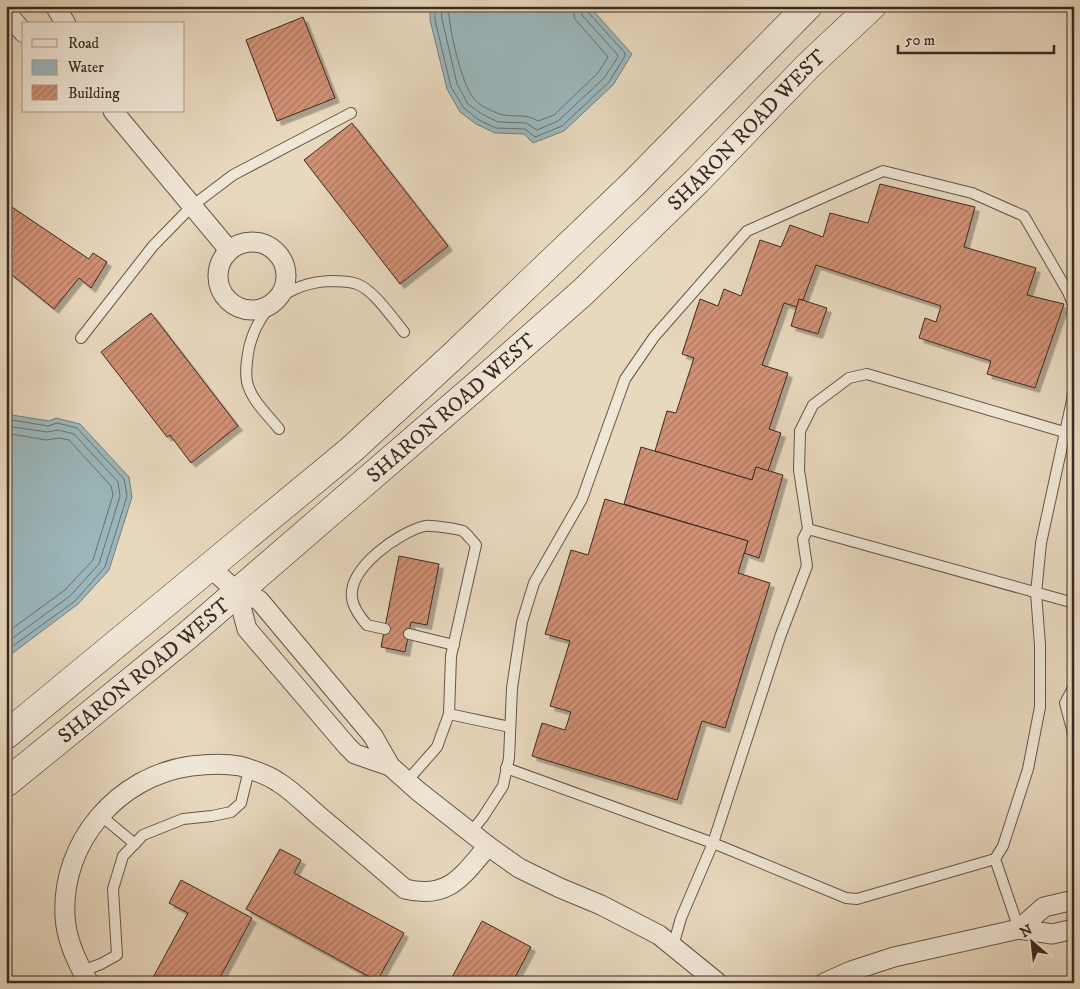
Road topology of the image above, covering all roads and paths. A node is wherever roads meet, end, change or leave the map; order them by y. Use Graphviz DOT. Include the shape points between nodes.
graph roads {
  1 [pos="55,6"];
  2 [pos="808,6"];
  3 [pos="872,6"];
  4 [pos="6,12"];
  5 [pos="65,22"];
  6 [pos="22,31"];
  7 [pos="115,112"];
  8 [pos="350,113"];
  9 [pos="192,206"];
  10 [pos="229,250"];
  11 [pos="274,301"];
  12 [pos="1074,307"];
  13 [pos="404,332"];
  14 [pos="81,338"];
  15 [pos="1074,392"];
  16 [pos="279,429"];
  17 [pos="1069,433"];
  18 [pos="808,529"];
  19 [pos="210,567"];
  20 [pos="237,592"];
  21 [pos="1036,593"];
  22 [pos="1074,603"];
  23 [pos="385,629"];
  24 [pos="409,634"];
  25 [pos="454,645"];
  26 [pos="1074,686"];
  27 [pos="449,714"];
  28 [pos="510,727"];
  29 [pos="6,735"];
  30 [pos="1074,737"];
  31 [pos="390,766"];
  32 [pos="506,768"];
  33 [pos="249,770"];
  34 [pos="407,781"];
  35 [pos="6,783"];
  36 [pos="100,815"];
  37 [pos="471,832"];
  38 [pos="713,842"];
  39 [pos="135,844"];
  40 [pos="488,846"];
  41 [pos="995,859"];
  42 [pos="1074,900"];
  43 [pos="1019,929"];
  44 [pos="1074,929"];
  45 [pos="673,946"];
  46 [pos="85,977"];
  47 [pos="718,983"];
  48 [pos="824,983"];
  1 -- 5 [label="street"];
  2 -- 19 [label="main road, SHARON ROAD WEST" via="634,183 453,356 351,450"];
  3 -- 20 [label="main road, SHARON ROAD WEST" via="583,292"];
  4 -- 6 [label="street"];
  7 -- 9 [label="street"];
  8 -- 9 [label="lane" via="233,175"];
  9 -- 10 [label="street"];
  9 -- 14 [label="lane" via="153,246"];
  10 -- 11 [label="street" via="240,243 254,242 277,253 284,264 286,278"];
  10 -- 11 [label="street" via="221,261 218,274 219,287 226,298 236,306 250,310 263,308"];
  11 -- 13 [label="lane" via="293,288 313,282 358,284 370,292"];
  11 -- 16 [label="lane" via="253,332 246,362 247,382 255,399"];
  12 -- 28 [label="lane" via="1024,216 972,193 883,171 747,231 654,337 625,379 582,499 534,583 522,622"];
  15 -- 17 [label="lane"];
  17 -- 18 [label="lane" via="867,374 849,378 813,405 800,431 799,470"];
  17 -- 21 [label="lane" via="1041,543"];
  18 -- 21 [label="lane"];
  18 -- 38 [label="lane" via="803,539 807,566"];
  19 -- 20 [label="street"];
  19 -- 29 [label="main road, SHARON ROAD WEST"];
  20 -- 31 [label="street" via="259,600 372,736"];
  20 -- 31 [label="street" via="247,630 354,754"];
  20 -- 35 [label="main road, SHARON ROAD WEST"];
  21 -- 22 [label="lane"];
  21 -- 41 [label="lane" via="1040,706 1028,769 1003,846"];
  23 -- 25 [label="lane" via="367,625 359,614 352,598 355,578 371,558 401,536 426,526 462,530 476,545"];
  24 -- 25 [label="lane"];
  25 -- 27 [label="lane"];
  26 -- 30 [label="lane" via="1065,703"];
  27 -- 28 [label="lane"];
  27 -- 34 [label="lane" via="437,747"];
  28 -- 32 [label="lane"];
  31 -- 34 [label="street"];
  32 -- 37 [label="lane" via="503,786"];
  32 -- 38 [label="lane"];
  33 -- 36 [label="street" via="224,764 175,768 142,781"];
  33 -- 39 [label="lane" via="241,803 231,812 183,819 143,835"];
  33 -- 40 [label="street" via="278,781 406,889 417,892 448,887 462,878"];
  34 -- 37 [label="street"];
  36 -- 39 [label="lane"];
  36 -- 46 [label="street" via="79,845 66,895 67,934"];
  37 -- 40 [label="street"];
  38 -- 41 [label="lane" via="846,898 857,899"];
  38 -- 45 [label="lane" via="681,918"];
  39 -- 46 [label="lane" via="124,856 114,890 117,956"];
  40 -- 45 [label="street" via="519,868 659,935"];
  41 -- 43 [label="lane"];
  42 -- 43 [label="street" via="1044,907"];
  43 -- 44 [label="street" via="1052,934"];
  43 -- 48 [label="street" via="894,957"];
  45 -- 47 [label="street"];
}
